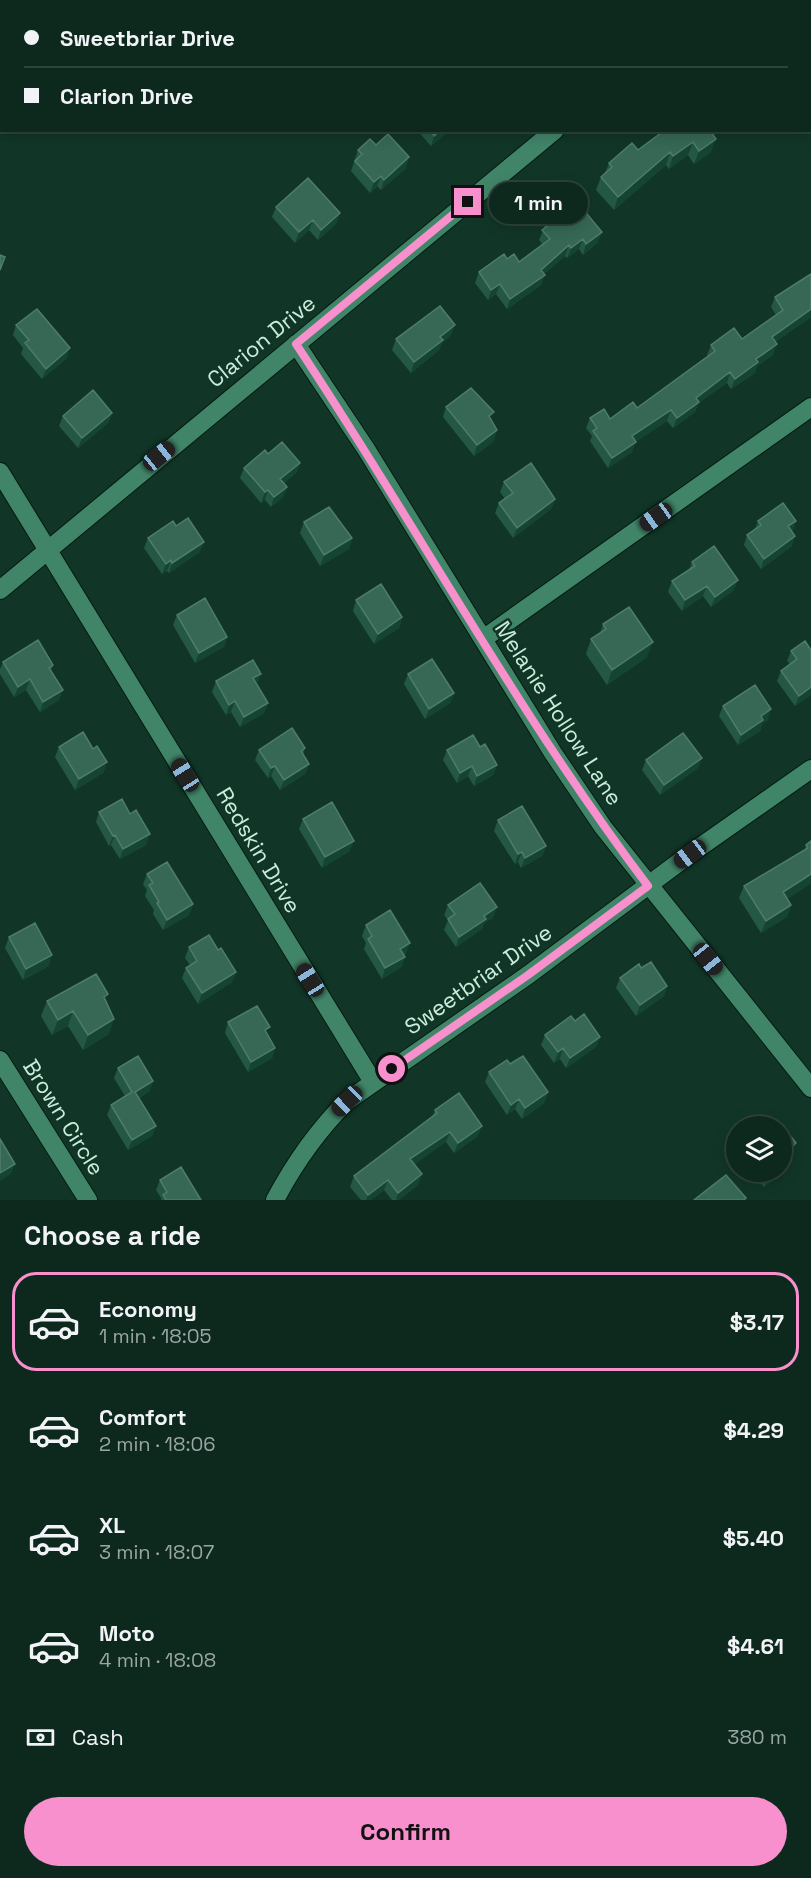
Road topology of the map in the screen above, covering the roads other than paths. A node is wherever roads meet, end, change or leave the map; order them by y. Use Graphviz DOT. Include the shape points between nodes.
graph roads {
  1 [pos="553,132"];
  2 [pos="296,344"];
  3 [pos="811,407"];
  4 [pos="0,472"];
  5 [pos="47,550"];
  6 [pos="0,590"];
  7 [pos="483,639"];
  8 [pos="811,769"];
  9 [pos="648,886"];
  10 [pos="0,1060"];
  11 [pos="373,1082"];
  12 [pos="811,1088"];
  13 [pos="88,1200"];
  14 [pos="275,1200"];
  1 -- 2 [label="street, Clarion Drive"];
  2 -- 5 [label="street, Clarion Drive"];
  2 -- 7 [label="street, Melanie Hollow Lane"];
  3 -- 7 [label="street"];
  4 -- 5 [label="street, Redskin Drive"];
  5 -- 6 [label="street, Clarion Drive"];
  5 -- 11 [label="street, Redskin Drive"];
  7 -- 9 [label="street, Melanie Hollow Lane" via="553,753"];
  8 -- 9 [label="street, Sweetbriar Drive"];
  9 -- 11 [label="street, Sweetbriar Drive"];
  9 -- 12 [label="street, Melanie Hollow Lane"];
  10 -- 13 [label="street, Brown Circle"];
  11 -- 14 [label="street, Sweetbriar Drive" via="323,1124"];
}
